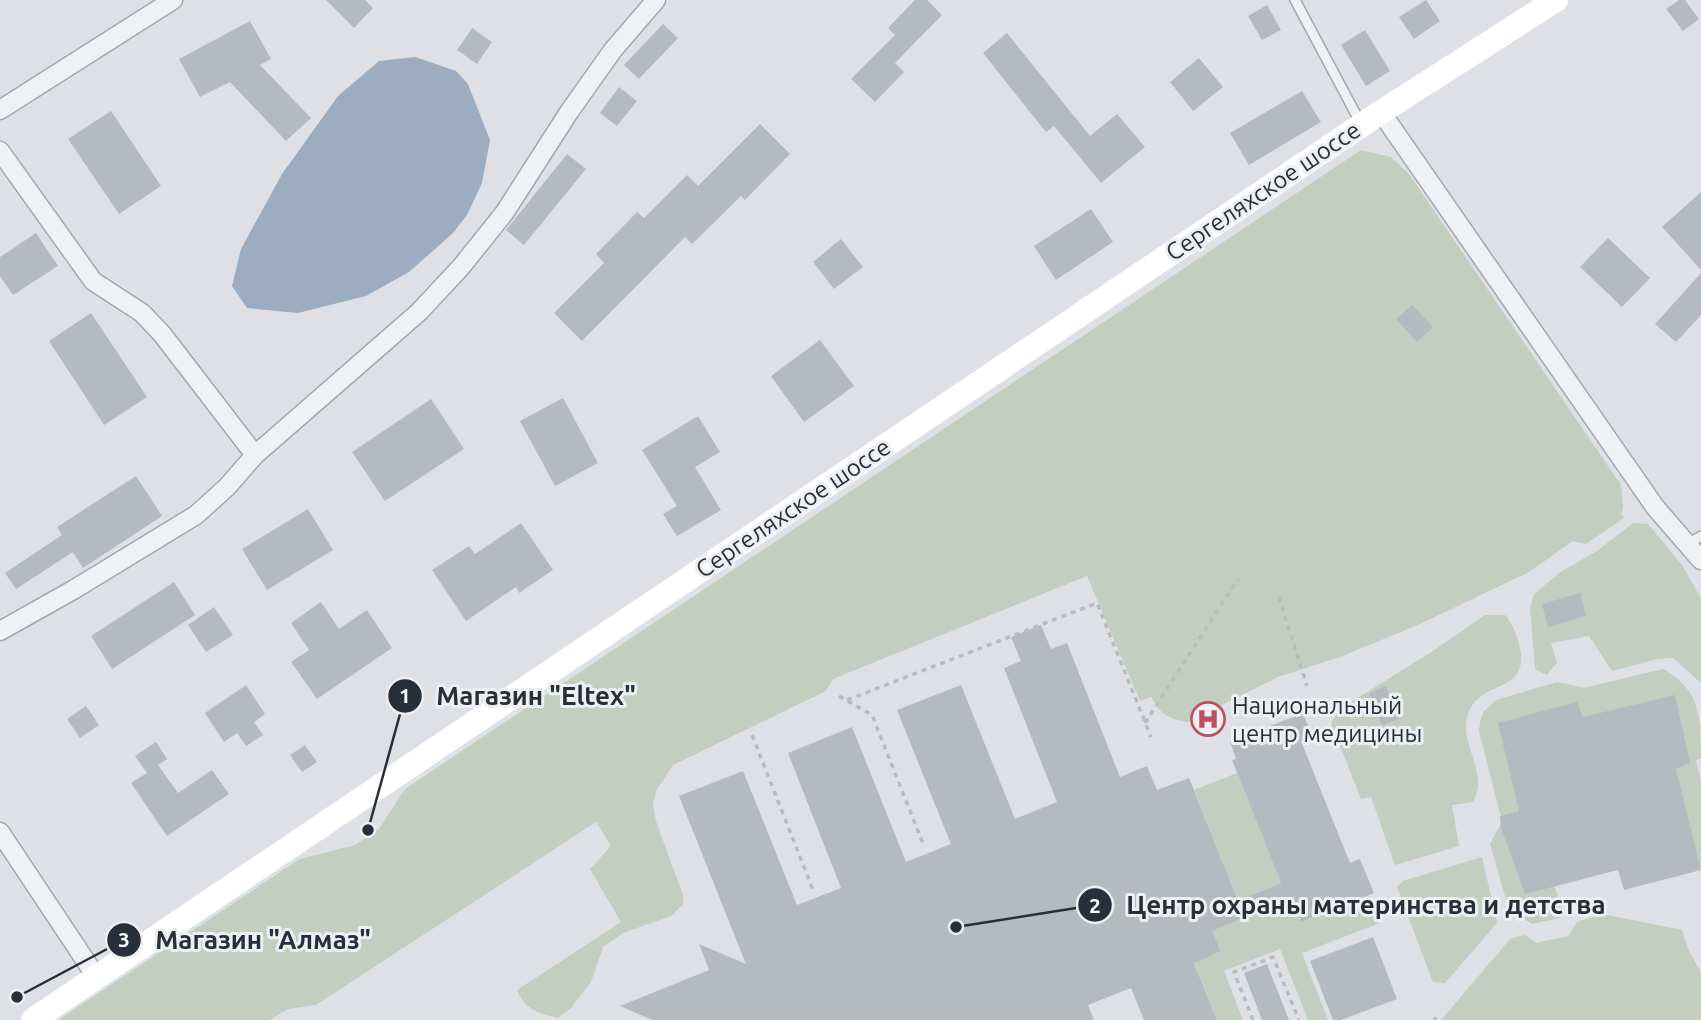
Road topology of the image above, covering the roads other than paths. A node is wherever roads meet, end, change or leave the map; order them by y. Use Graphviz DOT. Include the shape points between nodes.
graph roads {
  1 [pos="173,0"];
  2 [pos="656,0"];
  3 [pos="1295,0"];
  4 [pos="1556,0"];
  5 [pos="0,110"];
  6 [pos="1371,118"];
  7 [pos="0,151"];
  8 [pos="255,455"];
  9 [pos="1695,540"];
  10 [pos="1701,560"];
  11 [pos="0,631"];
  12 [pos="0,832"];
  13 [pos="97,978"];
  14 [pos="33,1020"];
  1 -- 5 [label="street"];
  2 -- 8 [label="street" via="613,50 505,212 461,267 419,312"];
  3 -- 6 [label="lane"];
  4 -- 6 [label="main road, Сергеляхское шоссе"];
  6 -- 9 [label="street" via="1656,507"];
  6 -- 13 [label="main road, Сергеляхское шоссе"];
  7 -- 8 [label="street" via="93,281 142,313 162,334"];
  8 -- 11 [label="street" via="227,488 195,515"];
  9 -- 10 [label="street"];
  12 -- 13 [label="street"];
  13 -- 14 [label="main road, Сергеляхское шоссе"];
}
